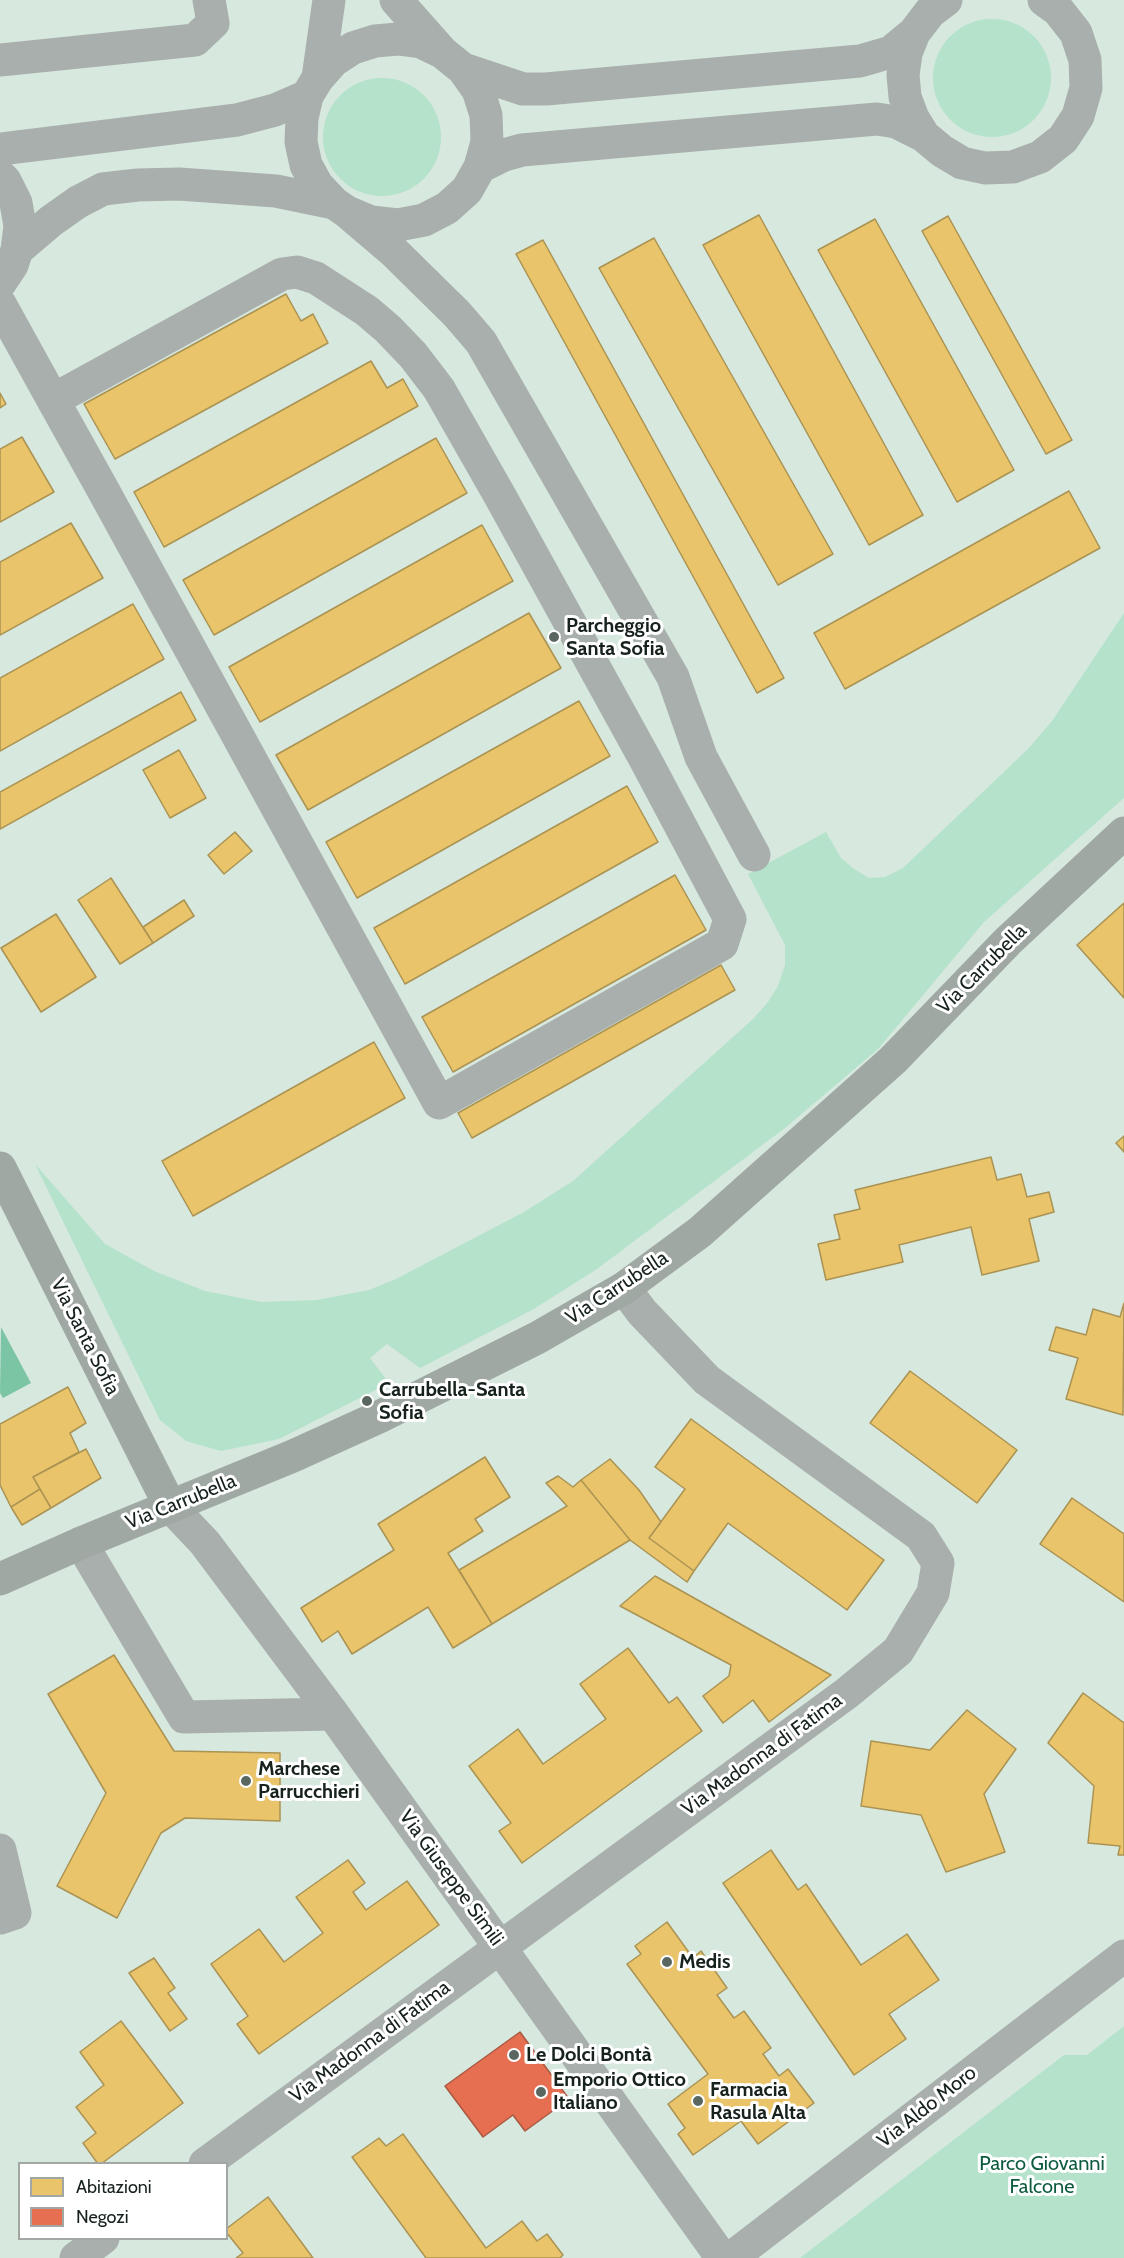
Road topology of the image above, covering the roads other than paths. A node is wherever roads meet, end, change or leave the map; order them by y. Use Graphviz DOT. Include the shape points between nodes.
graph roads {
  1 [pos="209,0"];
  2 [pos="329,0"];
  3 [pos="396,0"];
  4 [pos="946,0"];
  5 [pos="1044,0"];
  6 [pos="914,33"];
  7 [pos="0,60"];
  8 [pos="453,60"];
  9 [pos="313,87"];
  10 [pos="924,136"];
  11 [pos="0,149"];
  12 [pos="480,167"];
  13 [pos="0,176"];
  14 [pos="340,207"];
  15 [pos="17,250"];
  16 [pos="0,283"];
  17 [pos="0,304"];
  18 [pos="53,400"];
  19 [pos="1124,832"];
  20 [pos="754,855"];
  21 [pos="0,1167"];
  22 [pos="0,1216"];
  23 [pos="32,1231"];
  24 [pos="624,1288"];
  25 [pos="170,1506"];
  26 [pos="81,1543"];
  27 [pos="0,1578"];
  28 [pos="333,1714"];
  29 [pos="0,1850"];
  30 [pos="7,1915"];
  31 [pos="500,1947"];
  32 [pos="1124,1956"];
  33 [pos="206,2162"];
  34 [pos="100,2240"];
  35 [pos="76,2258"];
  36 [pos="722,2258"];
  37 [pos="731,2258"];
  1 -- 7 [label="street" via="213,23 195,40"];
  2 -- 9 [label="street"];
  3 -- 8 [label="street"];
  4 -- 6 [label="street" via="930,12"];
  5 -- 10 [label="street" via="1058,10 1076,33 1085,60 1086,88 1078,116 1063,139 1040,157 1013,167 985,168 962,163"];
  6 -- 8 [label="street" via="891,52 860,62 546,89 523,89"];
  6 -- 10 [label="street" via="903,75 905,97"];
  8 -- 9 [label="street" via="421,42 375,41 353,48 333,61"];
  8 -- 12 [label="street" via="478,90 486,115 486,142"];
  9 -- 11 [label="street" via="275,110 237,120"];
  9 -- 14 [label="street" via="302,118 301,142 306,165 317,186"];
  10 -- 12 [label="street" via="896,122 877,119 522,150"];
  12 -- 14 [label="street" via="467,190 447,208 424,219 398,225 371,222"];
  13 -- 15 [label="street" via="16,203 20,226"];
  14 -- 15 [label="street" via="276,191 179,184 103,189 51,221"];
  14 -- 20 [label="street" via="394,252 480,342 673,677 701,757"];
  15 -- 16 [label="street"];
  17 -- 18 [label="street"];
  18 -- 18 [label="street" via="439,1103 722,944 730,919 484,468 439,389 413,355 367,311 316,278 297,272 282,274"];
  19 -- 24 [label="main road, Via Carrubella" via="1008,941 884,1068 700,1232"];
  21 -- 23 [label="main road, Via Santa Sofia"];
  22 -- 23 [label="main road"];
  23 -- 25 [label="main road, Via Santa Sofia"];
  24 -- 25 [label="main road, Via Carrubella" via="537,1338 379,1418"];
  24 -- 31 [label="street, Via Madonna di Fatima" via="707,1380 921,1536 938,1563 933,1593 898,1651 847,1693"];
  25 -- 26 [label="main road, Via Carrubella"];
  25 -- 28 [label="street, Via Giuseppe Simili" via="205,1543"];
  26 -- 27 [label="main road, Via Carrubella"];
  26 -- 28 [label="street" via="184,1717"];
  28 -- 31 [label="street, Via Giuseppe Simili"];
  29 -- 30 [label="street"];
  31 -- 33 [label="street, Via Madonna di Fatima"];
  31 -- 36 [label="street, Via Giuseppe Simili"];
  32 -- 37 [label="street, Via Aldo Moro"];
  34 -- 35 [label="street"];
}
